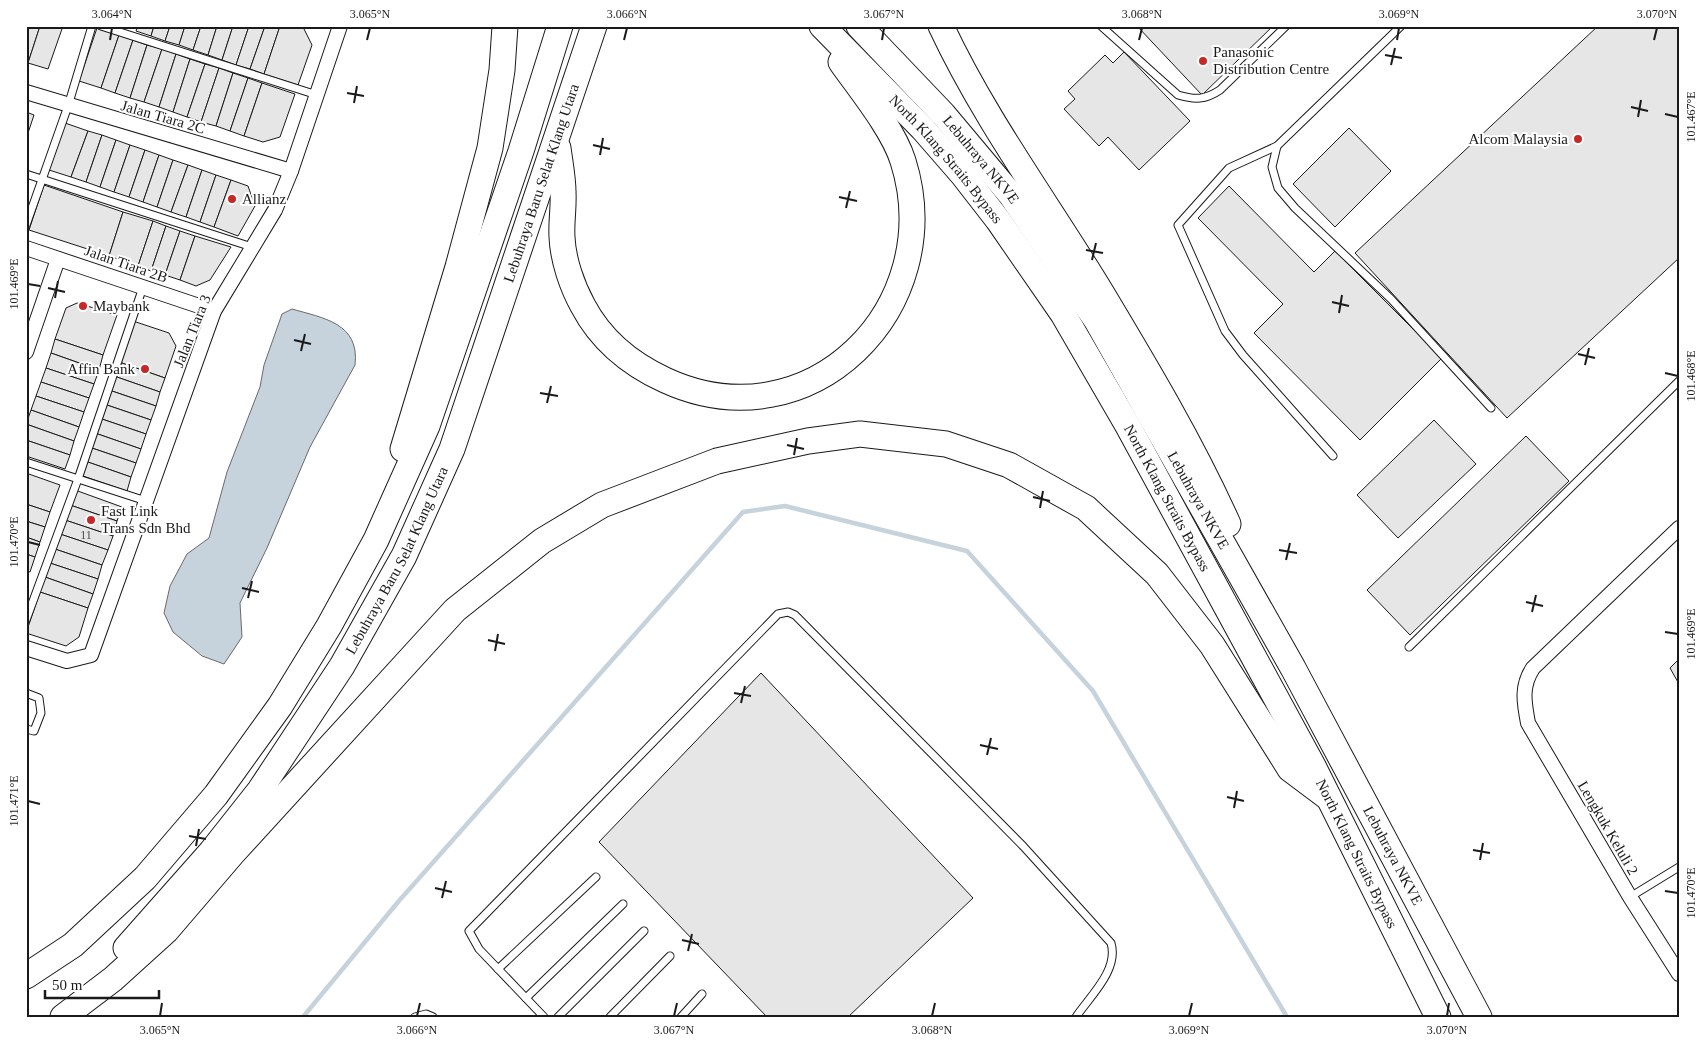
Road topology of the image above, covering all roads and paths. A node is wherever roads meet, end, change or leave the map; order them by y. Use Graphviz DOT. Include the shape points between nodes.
graph roads {
  1 [pos="92,26"];
  2 [pos="101,26"];
  3 [pos="340,26"];
  4 [pos="505,26"];
  5 [pos="560,26"];
  6 [pos="594,26"];
  7 [pos="811,26"];
  8 [pos="822,26"];
  9 [pos="859,26"];
  10 [pos="941,26"];
  11 [pos="957,26"];
  12 [pos="1101,26"];
  13 [pos="1286,26"];
  14 [pos="1401,26"];
  15 [pos="26,92"];
  16 [pos="318,95"];
  17 [pos="68,106"];
  18 [pos="557,141"];
  19 [pos="1276,146"];
  20 [pos="291,171"];
  21 [pos="26,174"];
  22 [pos="42,179"];
  23 [pos="26,225"];
  24 [pos="1063,234"];
  25 [pos="252,247"];
  26 [pos="26,248"];
  27 [pos="58,259"];
  28 [pos="143,287"];
  29 [pos="214,312"];
  30 [pos="26,352"];
  31 [pos="1679,380"];
  32 [pos="1491,408"];
  33 [pos="1333,456"];
  34 [pos="26,462"];
  35 [pos="78,479"];
  36 [pos="146,502"];
  37 [pos="1679,528"];
  38 [pos="376,540"];
  39 [pos="26,620"];
  40 [pos="1409,647"];
  41 [pos="26,648"];
  42 [pos="1293,668"];
  43 [pos="26,693"];
  44 [pos="26,729"];
  45 [pos="1326,796"];
  46 [pos="1679,867"];
  47 [pos="596,877"];
  48 [pos="1630,897"];
  49 [pos="624,904"];
  50 [pos="644,931"];
  51 [pos="670,956"];
  52 [pos="498,969"];
  53 [pos="1679,974"];
  54 [pos="26,976"];
  55 [pos="702,994"];
  56 [pos="526,998"];
  57 [pos="62,1017"];
  58 [pos="415,1017"];
  59 [pos="433,1017"];
  60 [pos="544,1017"];
  61 [pos="558,1017"];
  62 [pos="610,1017"];
  63 [pos="681,1017"];
  64 [pos="1076,1017"];
  65 [pos="1438,1017"];
  66 [pos="1479,1017"];
  1 -- 17 [label="lane"];
  2 -- 16 [label="lane"];
  3 -- 16 [label="street, Jalan Tiara 3"];
  4 -- 38 [label="highway" via="490,148 458,267"];
  5 -- 38 [label="highway, Lebuhraya Baru Selat Klang Utara" via="428,426"];
  6 -- 18 [label="highway, Lebuhraya Baru Selat Klang Utara"];
  7 -- 18 [label="highway" via="870,103 903,160 912,218 910,248 903,277 877,328 844,361 802,387 760,398 740,399 702,393 651,374 608,341 582,304 567,264 562,239 564,192"];
  8 -- 45 [label="highway, North Klang Straits Bypass" via="923,128 963,174 1063,314 1128,426"];
  9 -- 42 [label="highway, Lebuhraya NKVE" via="943,114 1011,195 1065,272 1127,371"];
  10 -- 24 [label="highway" via="983,108"];
  11 -- 24 [label="highway"];
  12 -- 13 [label="lane" via="1178,95 1192,99 1208,98 1220,90"];
  14 -- 19 [label="lane"];
  15 -- 17 [label="street, Jalan Tiara 2C"];
  16 -- 20 [label="street, Jalan Tiara 3"];
  17 -- 20 [label="street, Jalan Tiara 2C"];
  17 -- 22 [label="lane"];
  18 -- 57 [label="highway, Lebuhraya Baru Selat Klang Utara" via="452,449 404,556 342,666 260,790 211,852"];
  19 -- 32 [label="lane" via="1272,167 1278,188 1391,299"];
  19 -- 33 [label="lane" via="1229,168 1178,225 1225,331"];
  20 -- 25 [label="street, Jalan Tiara 3" via="275,210"];
  21 -- 22 [label="lane"];
  22 -- 23 [label="lane"];
  22 -- 25 [label="lane"];
  24 -- 42 [label="highway" via="1100,291 1206,474"];
  25 -- 29 [label="street, Jalan Tiara 3"];
  26 -- 27 [label="street, Jalan Tiara 2B"];
  27 -- 28 [label="street, Jalan Tiara 2B"];
  27 -- 30 [label="street"];
  28 -- 29 [label="street, Jalan Tiara 2B"];
  28 -- 35 [label="lane"];
  29 -- 36 [label="street, Jalan Tiara 3"];
  31 -- 40 [label="lane"];
  34 -- 35 [label="lane"];
  35 -- 36 [label="lane"];
  35 -- 39 [label="lane"];
  36 -- 41 [label="street, Jalan Tiara 3" via="90,655 67,661"];
  37 -- 48 [label="street, Lengkuk Keluli 2" via="1533,668 1526,679 1524,692 1528,722"];
  38 -- 54 [label="highway, Lebuhraya Baru Selat Klang Utara" via="330,626 280,706 216,795 145,878 74,945"];
  42 -- 66 [label="highway, Lebuhraya NKVE"];
  43 -- 44 [label="lane" via="39,698 41,713 34,732"];
  45 -- 57 [label="highway" via="1290,769 1212,644 1157,574 1086,508 1009,465 946,444 860,434 766,449 717,461 602,505 542,541 482,587 455,610 166,930 113,979"];
  45 -- 65 [label="highway, North Klang Straits Bypass"];
  46 -- 48 [label="lane"];
  47 -- 52 [label="lane"];
  48 -- 53 [label="street, Lengkuk Keluli 2"];
  49 -- 56 [label="lane"];
  50 -- 61 [label="lane"];
  51 -- 62 [label="lane"];
  52 -- 56 [label="lane"];
  52 -- 64 [label="lane" via="479,949 469,931 778,614 788,612 795,615 1024,846 1111,943 1114,952 1106,974"];
  55 -- 63 [label="lane"];
  56 -- 60 [label="lane"];
  58 -- 59 [label="lane" via="426,1014"];
}
